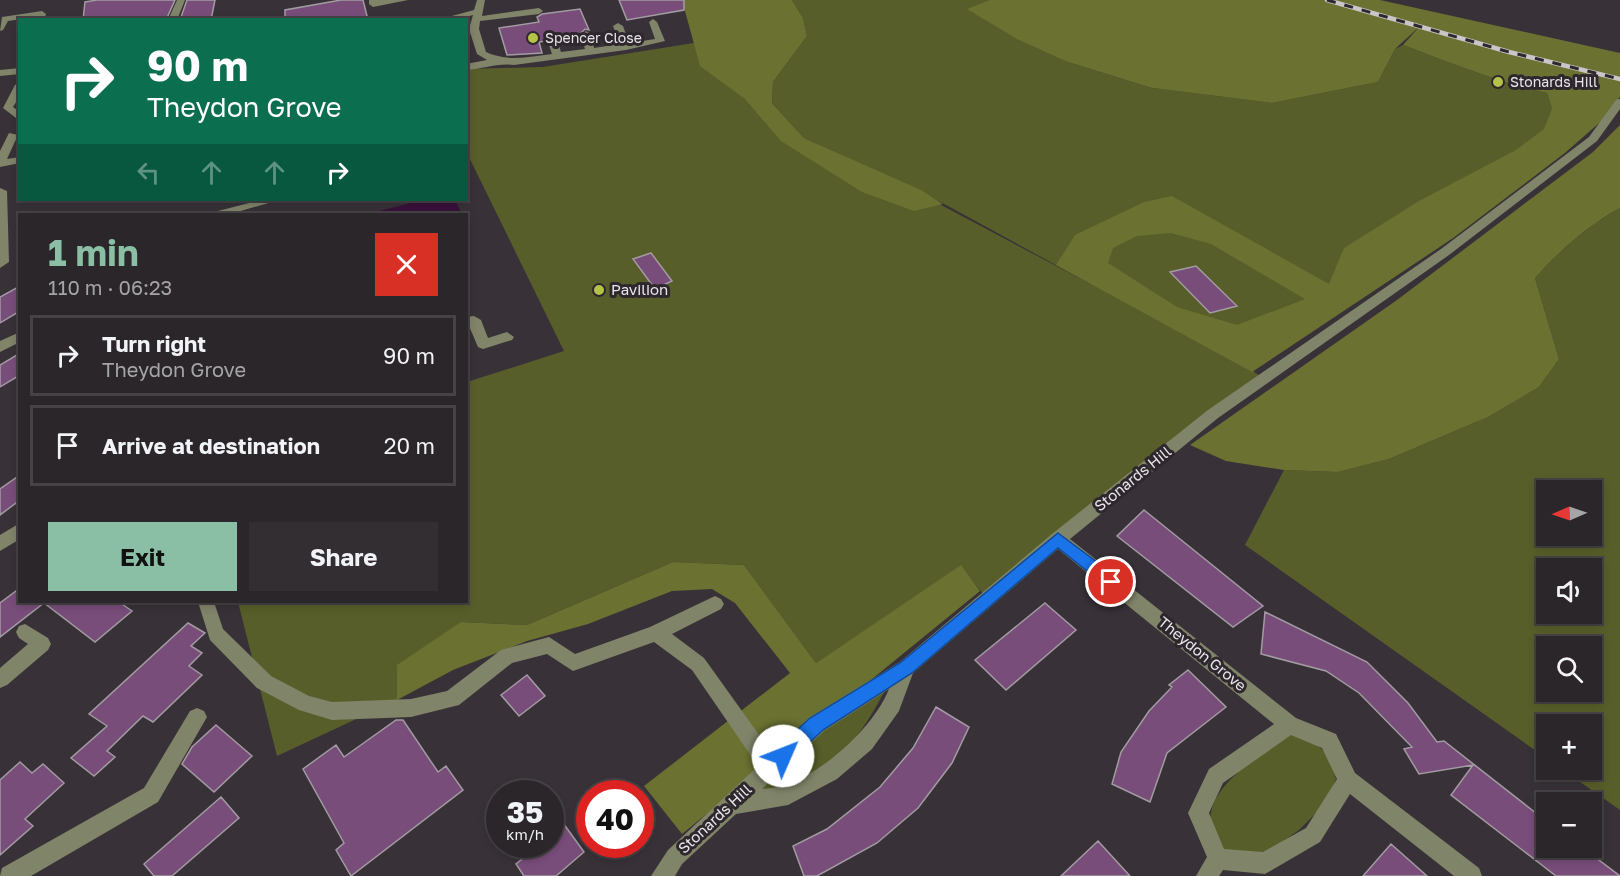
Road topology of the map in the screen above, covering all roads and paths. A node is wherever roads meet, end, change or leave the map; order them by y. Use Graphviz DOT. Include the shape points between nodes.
graph roads {
  1 [pos="181,0"];
  2 [pos="373,0"];
  3 [pos="404,0"];
  4 [pos="479,10"];
  5 [pos="539,11"];
  6 [pos="40,18"];
  7 [pos="173,18"];
  8 [pos="449,18"];
  9 [pos="2,19"];
  10 [pos="653,22"];
  11 [pos="618,26"];
  12 [pos="0,28"];
  13 [pos="586,34"];
  14 [pos="552,39"];
  15 [pos="626,47"];
  16 [pos="591,52"];
  17 [pos="557,57"];
  18 [pos="495,60"];
  19 [pos="468,67"];
  20 [pos="18,68"];
  21 [pos="0,73"];
  22 [pos="18,89"];
  23 [pos="1620,102"];
  24 [pos="17,114"];
  25 [pos="0,118"];
  26 [pos="13,135"];
  27 [pos="18,160"];
  28 [pos="0,163"];
  29 [pos="1,191"];
  30 [pos="269,201"];
  31 [pos="222,213"];
  32 [pos="0,264"];
  33 [pos="468,322"];
  34 [pos="18,337"];
  35 [pos="507,337"];
  36 [pos="0,347"];
  37 [pos="18,531"];
  38 [pos="1058,539"];
  39 [pos="0,544"];
  40 [pos="206,603"];
  41 [pos="715,604"];
  42 [pos="25,632"];
  43 [pos="656,633"];
  44 [pos="906,668"];
  45 [pos="0,679"];
  46 [pos="197,717"];
  47 [pos="1289,725"];
  48 [pos="770,767"];
  49 [pos="1348,780"];
  50 [pos="729,806"];
  51 [pos="1212,867"];
  52 [pos="10,876"];
  53 [pos="662,876"];
  54 [pos="1471,876"];
  1 -- 7 [label="street"];
  2 -- 3 [label="street" via="373,4"];
  4 -- 5 [label="street"];
  4 -- 8 [label="street"];
  4 -- 18 [label="street" via="474,29 480,48 482,54"];
  6 -- 9 [label="street" via="42,14"];
  9 -- 12 [label="street"];
  10 -- 15 [label="street" via="660,41"];
  11 -- 15 [label="street"];
  13 -- 16 [label="street"];
  14 -- 17 [label="street"];
  15 -- 16 [label="street"];
  16 -- 17 [label="street"];
  17 -- 18 [label="street"];
  18 -- 19 [label="street"];
  20 -- 21 [label="street"];
  22 -- 24 [label="street" via="8,108"];
  23 -- 38 [label="street, Stonards Hill" via="1593,139 1445,252 1213,414"];
  24 -- 25 [label="street"];
  26 -- 28 [label="street"];
  27 -- 28 [label="street"];
  29 -- 32 [label="street"];
  30 -- 31 [label="street"];
  33 -- 35 [label="street" via="474,320 483,344"];
  34 -- 36 [label="street"];
  37 -- 39 [label="street"];
  38 -- 44 [label="street, Stonards Hill"];
  38 -- 47 [label="street, Theydon Grove"];
  40 -- 43 [label="street" via="216,634 264,682 306,704 332,711 411,708 452,699 507,656 549,645 573,663"];
  41 -- 43 [label="street"];
  42 -- 45 [label="street" via="42,644"];
  43 -- 48 [label="street" via="698,664"];
  44 -- 48 [label="street, Stonards Hill" via="816,724"];
  44 -- 50 [label="street" via="892,705 865,742 830,772 788,795"];
  46 -- 52 [label="street" via="151,795"];
  47 -- 49 [label="street, Theydon Grove" via="1329,741"];
  47 -- 51 [label="street" via="1216,776 1198,813"];
  48 -- 50 [label="street, Stonards Hill"];
  49 -- 51 [label="street" via="1313,835 1265,863"];
  49 -- 54 [label="street, Theydon Grove"];
  50 -- 53 [label="street, Stonards Hill" via="675,857"];
}
